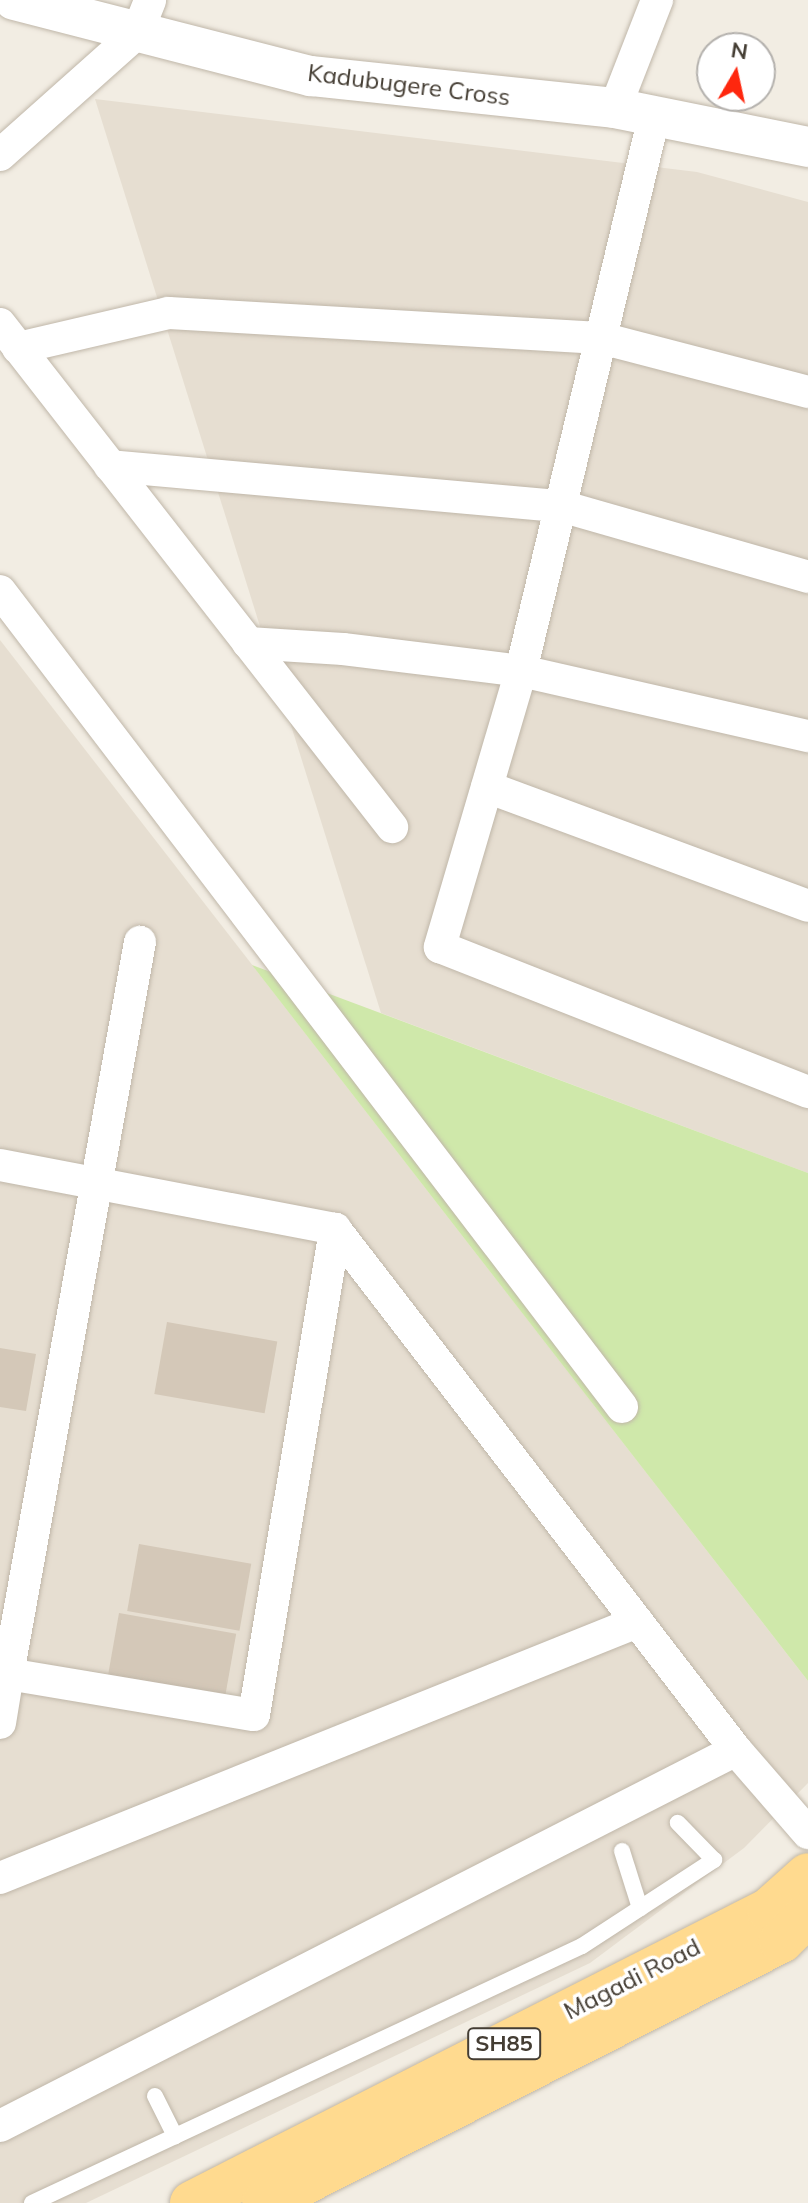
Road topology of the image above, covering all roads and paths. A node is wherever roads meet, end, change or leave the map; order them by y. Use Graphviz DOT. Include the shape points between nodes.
graph roads {
  1 [pos="14,0"];
  2 [pos="657,0"];
  3 [pos="144,16"];
  4 [pos="615,108"];
  5 [pos="654,117"];
  6 [pos="808,147"];
  7 [pos="0,155"];
  8 [pos="9,336"];
  9 [pos="601,338"];
  10 [pos="808,392"];
  11 [pos="110,466"];
  12 [pos="561,506"];
  13 [pos="808,577"];
  14 [pos="0,591"];
  15 [pos="248,643"];
  16 [pos="521,671"];
  17 [pos="808,736"];
  18 [pos="487,787"];
  19 [pos="392,827"];
  20 [pos="808,906"];
  21 [pos="140,942"];
  22 [pos="808,1092"];
  23 [pos="0,1165"];
  24 [pos="97,1184"];
  25 [pos="335,1229"];
  26 [pos="622,1407"];
  27 [pos="637,1622"];
  28 [pos="8,1674"];
  29 [pos="0,1723"];
  30 [pos="736,1750"];
  31 [pos="678,1823"];
  32 [pos="808,1833"];
  33 [pos="622,1851"];
  34 [pos="808,1875"];
  35 [pos="0,1878"];
  36 [pos="640,1908"];
  37 [pos="808,1915"];
  38 [pos="155,2096"];
  39 [pos="0,2126"];
  40 [pos="175,2136"];
  41 [pos="32,2203"];
  42 [pos="192,2203"];
  43 [pos="264,2203"];
  1 -- 3 [label="street, Kadubugere Cross"];
  2 -- 4 [label="street"];
  3 -- 4 [label="street, Kadubugere Cross" via="311,76"];
  3 -- 7 [label="street"];
  4 -- 5 [label="street, Kadubugere Cross"];
  5 -- 6 [label="street, Kadubugere Cross"];
  5 -- 9 [label="street"];
  8 -- 9 [label="street" via="168,313"];
  8 -- 11 [label="street"];
  9 -- 10 [label="street"];
  9 -- 12 [label="street"];
  11 -- 12 [label="street"];
  11 -- 15 [label="street"];
  12 -- 13 [label="street"];
  12 -- 16 [label="street"];
  14 -- 26 [label="street"];
  15 -- 16 [label="street"];
  15 -- 19 [label="street"];
  16 -- 17 [label="street"];
  16 -- 18 [label="street"];
  18 -- 20 [label="street"];
  18 -- 22 [label="street" via="440,947"];
  21 -- 24 [label="street"];
  23 -- 24 [label="street"];
  24 -- 25 [label="street"];
  24 -- 28 [label="street"];
  25 -- 27 [label="street"];
  25 -- 28 [label="street" via="254,1715"];
  27 -- 30 [label="street"];
  27 -- 35 [label="street"];
  28 -- 29 [label="street"];
  30 -- 32 [label="street"];
  30 -- 39 [label="street"];
  31 -- 36 [label="lane" via="714,1860"];
  33 -- 36 [label="lane"];
  34 -- 42 [label="main road, Magadi Road / SH85" via="769,1910"];
  36 -- 40 [label="lane" via="582,1946"];
  37 -- 43 [label="main road, Magadi Road / SH85" via="781,1941"];
  38 -- 40 [label="lane"];
  40 -- 41 [label="lane"];
}
